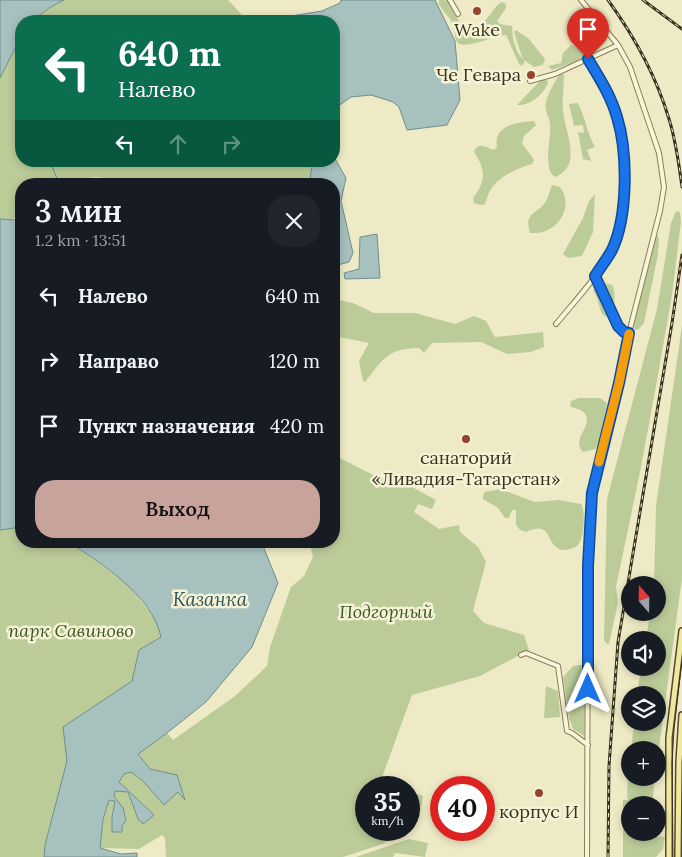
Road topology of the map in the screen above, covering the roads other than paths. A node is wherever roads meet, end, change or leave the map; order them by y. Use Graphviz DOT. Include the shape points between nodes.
graph roads {
  1 [pos="450,0"];
  2 [pos="581,0"];
  3 [pos="458,14"];
  4 [pos="618,45"];
  5 [pos="588,59"];
  6 [pos="530,81"];
  7 [pos="595,276"];
  8 [pos="556,324"];
  9 [pos="629,333"];
  10 [pos="682,631"];
  11 [pos="521,655"];
  12 [pos="682,715"];
  13 [pos="588,745"];
  14 [pos="587,857"];
  15 [pos="669,857"];
  16 [pos="678,857"];
  1 -- 3 [label="street"];
  2 -- 4 [label="street"];
  4 -- 5 [label="street"];
  4 -- 9 [label="street" via="630,67 650,125 664,180 663,198"];
  5 -- 6 [label="street"];
  5 -- 7 [label="street" via="603,83 623,138 622,220 612,250"];
  7 -- 8 [label="street"];
  7 -- 9 [label="street" via="618,326"];
  9 -- 13 [label="street" via="592,493 588,566"];
  10 -- 15 [label="main road" via="669,738"];
  11 -- 13 [label="street" via="526,653 558,666 567,731"];
  12 -- 16 [label="main road"];
  13 -- 14 [label="street"];
}
